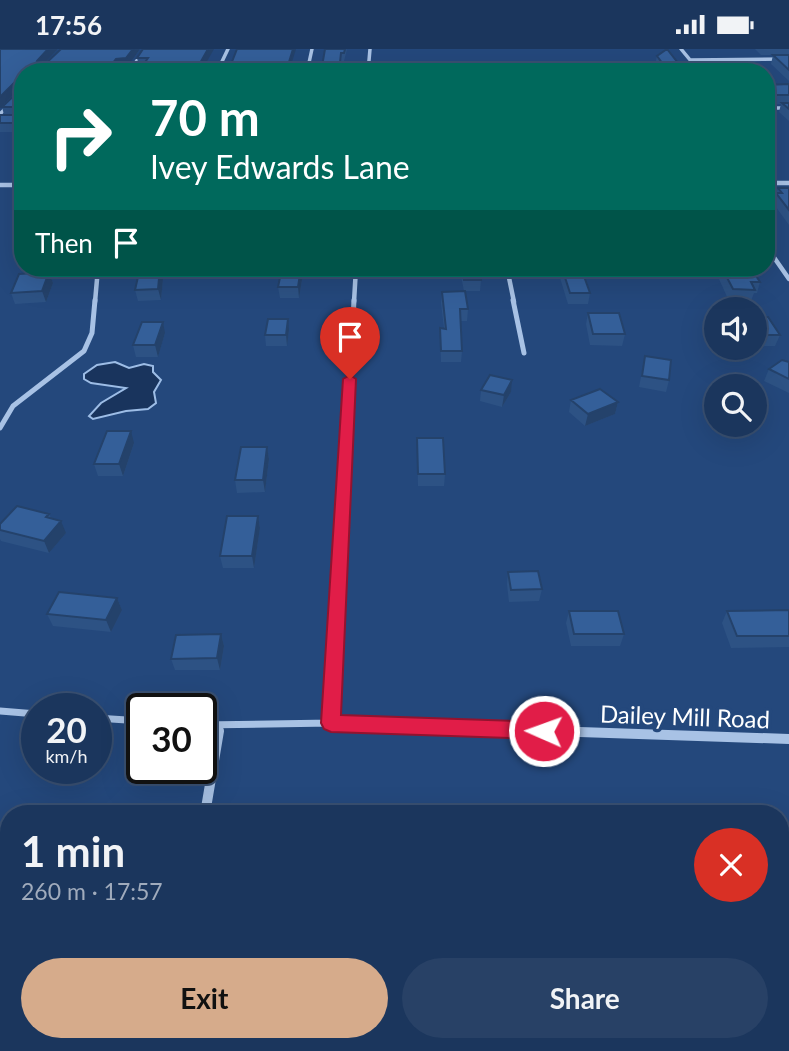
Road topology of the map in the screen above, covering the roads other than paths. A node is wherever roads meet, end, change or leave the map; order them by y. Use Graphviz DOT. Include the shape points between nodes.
graph roads {
  1 [pos="681,49"];
  2 [pos="789,59"];
  3 [pos="690,60"];
  4 [pos="692,63"];
  5 [pos="14,100"];
  6 [pos="0,114"];
  7 [pos="775,259"];
  8 [pos="97,277"];
  9 [pos="356,277"];
  10 [pos="509,277"];
  11 [pos="789,279"];
  12 [pos="524,353"];
  13 [pos="0,428"];
  14 [pos="0,711"];
  15 [pos="21,713"];
  16 [pos="331,723"];
  17 [pos="217,726"];
  18 [pos="220,726"];
  19 [pos="789,739"];
  20 [pos="207,805"];
  1 -- 3 [label="street"];
  2 -- 3 [label="street"];
  3 -- 4 [label="street"];
  5 -- 6 [label="street"];
  7 -- 11 [label="street"];
  8 -- 13 [label="street" via="92,333 84,351 13,406"];
  9 -- 16 [label="street"];
  10 -- 12 [label="street"];
  14 -- 15 [label="street"];
  16 -- 18 [label="street, Dailey Mill Road"];
  16 -- 19 [label="street, Dailey Mill Road"];
  17 -- 18 [label="street, Dailey Mill Road"];
  18 -- 20 [label="street"];
}
